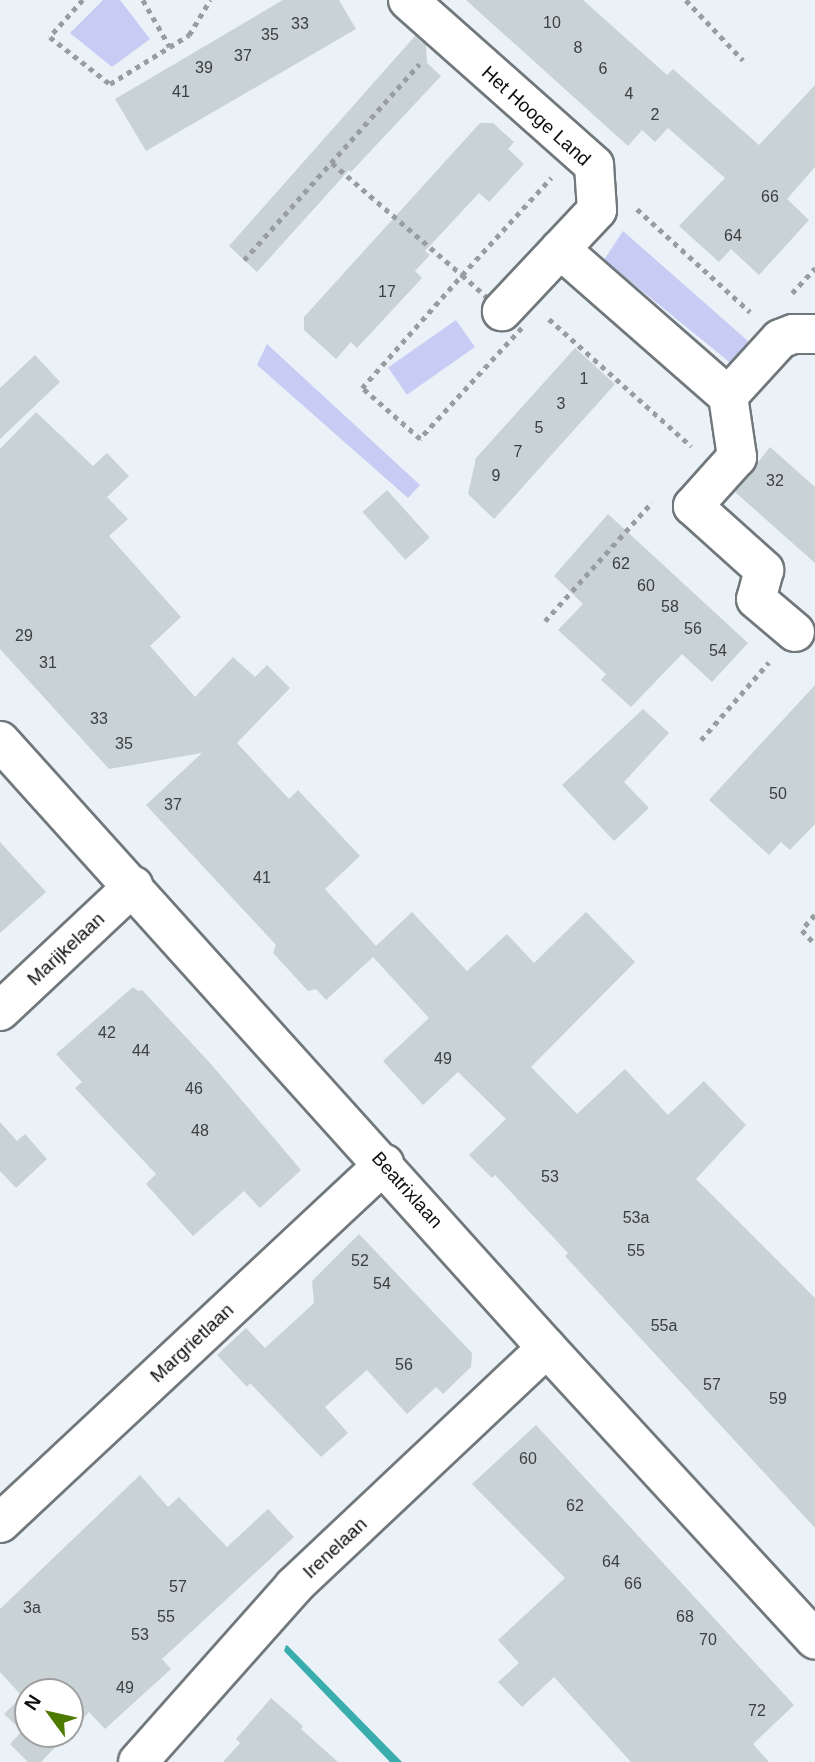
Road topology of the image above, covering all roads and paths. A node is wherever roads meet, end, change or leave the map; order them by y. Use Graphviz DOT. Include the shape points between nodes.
graph roads {
  1 [pos="83,0"];
  2 [pos="143,0"];
  3 [pos="210,0"];
  4 [pos="408,0"];
  5 [pos="686,0"];
  6 [pos="445,35"];
  7 [pos="170,47"];
  8 [pos="743,60"];
  9 [pos="576,150"];
  10 [pos="332,163"];
  11 [pos="595,186"];
  12 [pos="560,249"];
  13 [pos="244,260"];
  14 [pos="462,275"];
  15 [pos="511,302"];
  16 [pos="797,337"];
  17 [pos="728,396"];
  18 [pos="722,473"];
  19 [pos="656,497"];
  20 [pos="545,621"];
  21 [pos="795,632"];
  22 [pos="701,740"];
  23 [pos="0,741"];
  24 [pos="133,887"];
  25 [pos="815,915"];
  26 [pos="815,944"];
  27 [pos="0,1011"];
  28 [pos="384,1164"];
  29 [pos="547,1348"];
  30 [pos="0,1523"];
  31 [pos="809,1620"];
  32 [pos="138,1762"];
  1 -- 7 [label="path" via="50,37 110,84"];
  2 -- 7 [label="path"];
  3 -- 7 [label="path" via="189,35"];
  4 -- 6 [label="street, Het Hooge Land"];
  5 -- 8 [label="path"];
  6 -- 9 [label="street, Het Hooge Land"];
  6 -- 10 [label="path"];
  9 -- 11 [label="street, Het Hooge Land" via="594,166"];
  9 -- 14 [label="path"];
  10 -- 13 [label="path"];
  10 -- 14 [label="path"];
  11 -- 12 [label="street, Het Hooge Land" via="597,210"];
  11 -- 16 [label="path" via="620,194"];
  12 -- 15 [label="street, Het Hooge Land"];
  12 -- 17 [label="street"];
  14 -- 15 [label="path"];
  14 -- 15 [label="path" via="362,388 420,439 522,328"];
  15 -- 18 [label="path"];
  16 -- 17 [label="street"];
  17 -- 18 [label="street" via="737,457"];
  18 -- 21 [label="street" via="693,506 764,569 756,598"];
  19 -- 20 [label="path"];
  21 -- 22 [label="path"];
  23 -- 24 [label="street, Beatrixlaan"];
  24 -- 27 [label="street, Marijkelaan"];
  24 -- 28 [label="street, Beatrixlaan"];
  25 -- 26 [label="path" via="802,930"];
  28 -- 29 [label="street, Beatrixlaan"];
  28 -- 30 [label="street, Margrietlaan"];
  29 -- 31 [label="street, Beatrixlaan"];
  29 -- 32 [label="street, Irenelaan" via="294,1586"];
}
